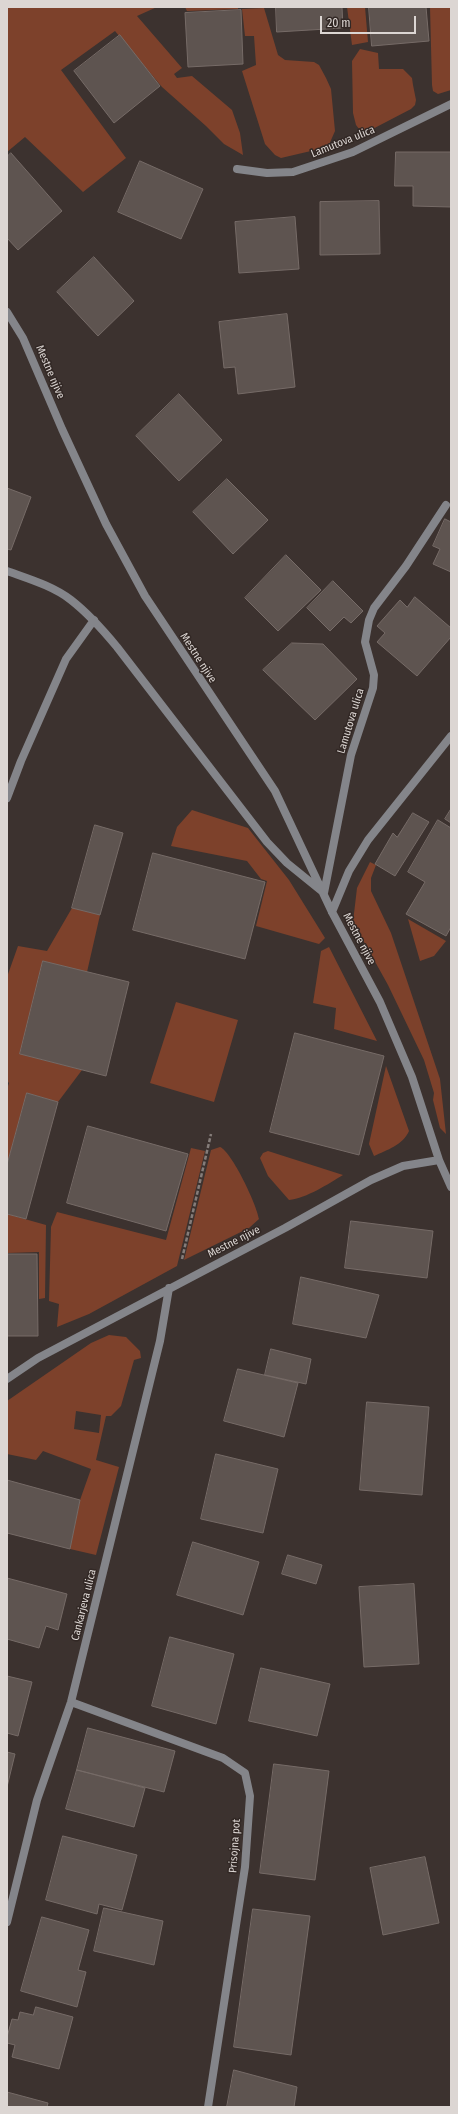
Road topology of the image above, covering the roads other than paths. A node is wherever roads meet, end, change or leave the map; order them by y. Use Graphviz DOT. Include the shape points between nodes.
graph roads {
  1 [pos="451,104"];
  2 [pos="237,169"];
  3 [pos="7,312"];
  4 [pos="446,505"];
  5 [pos="7,571"];
  6 [pos="94,620"];
  7 [pos="451,736"];
  8 [pos="7,798"];
  9 [pos="324,893"];
  10 [pos="332,912"];
  11 [pos="439,1160"];
  12 [pos="451,1172"];
  13 [pos="449,1184"];
  14 [pos="169,1288"];
  15 [pos="7,1379"];
  16 [pos="71,1702"];
  17 [pos="7,1922"];
  18 [pos="208,2107"];
  1 -- 2 [label="street, Lamutova ulica" via="353,152 293,172 267,173"];
  3 -- 9 [label="street, Mestne njive" via="23,338 106,524 145,596 275,791"];
  4 -- 9 [label="street, Lamutova ulica" via="406,566 374,608 369,620 365,642 374,675 373,688 351,755"];
  5 -- 6 [label="street" via="41,584 71,600"];
  6 -- 8 [label="street" via="66,659"];
  6 -- 9 [label="street" via="267,842 287,863"];
  7 -- 10 [label="street" via="368,840 349,871"];
  9 -- 10 [label="street, Mestne njive"];
  10 -- 11 [label="street, Mestne njive" via="380,1002 412,1077"];
  11 -- 13 [label="street"];
  11 -- 14 [label="street, Mestne njive" via="403,1166 371,1180"];
  12 -- 13 [label="street"];
  14 -- 15 [label="street, Mestne njive" via="38,1358"];
  14 -- 16 [label="street, Cankarjeva ulica" via="160,1342"];
  16 -- 17 [label="street, Cankarjeva ulica" via="37,1800"];
  16 -- 18 [label="street, Prisojna pot" via="223,1758 245,1773 250,1796 245,1866"];
}
